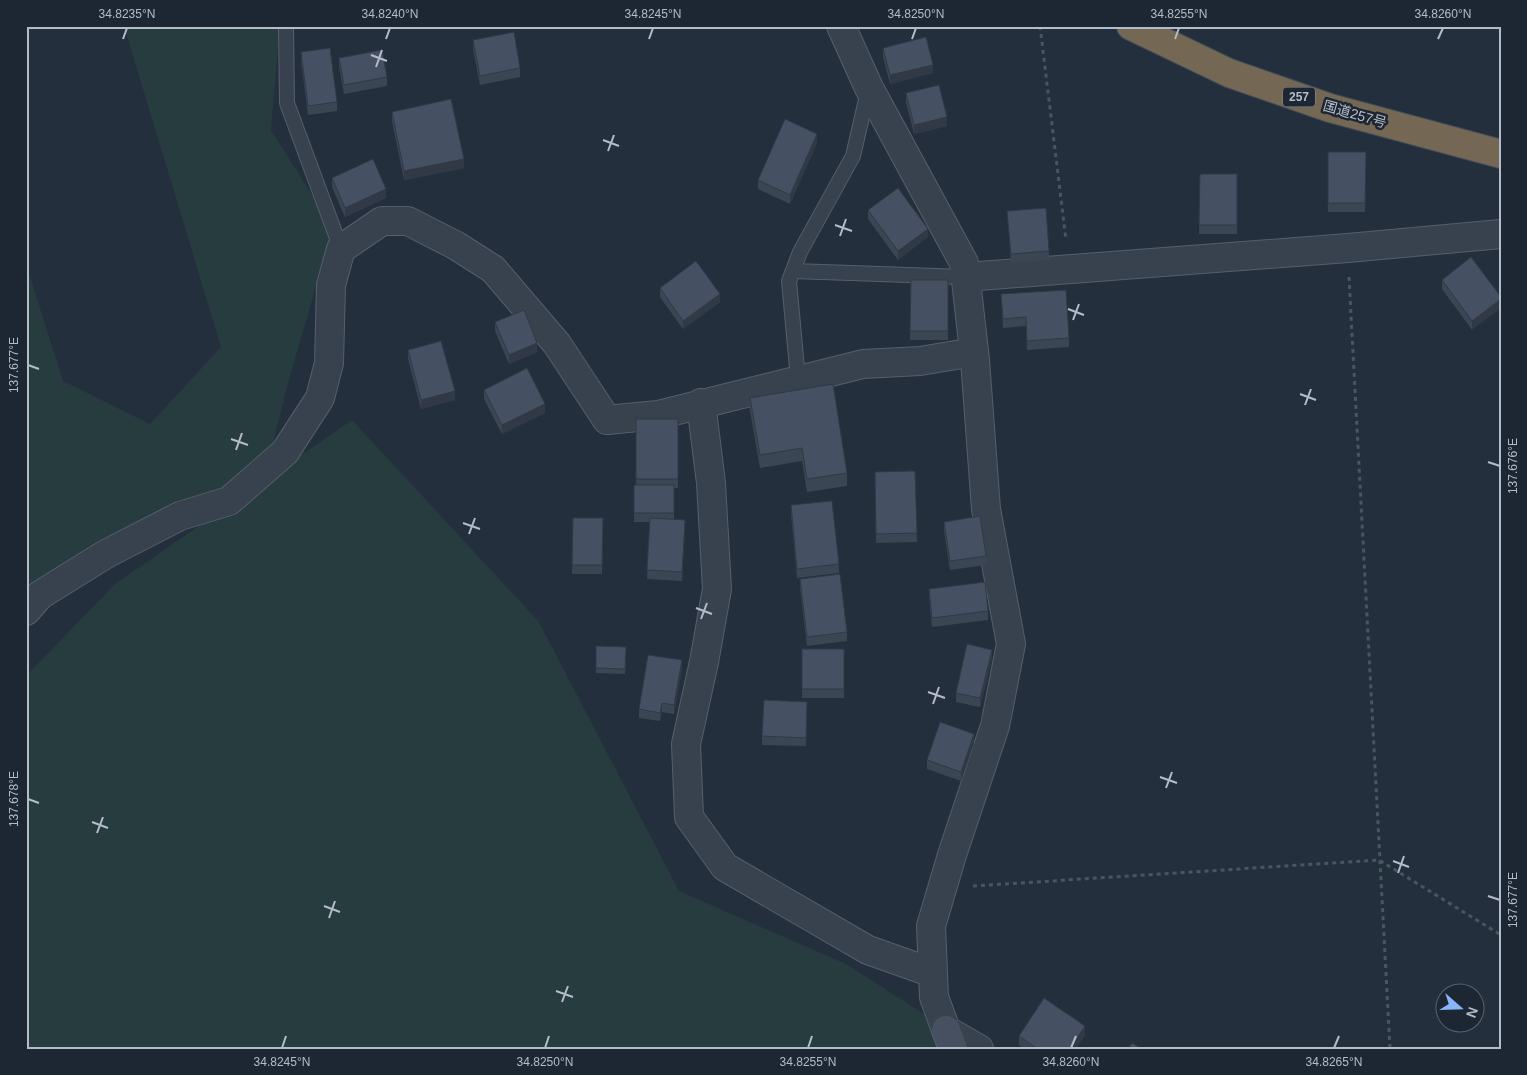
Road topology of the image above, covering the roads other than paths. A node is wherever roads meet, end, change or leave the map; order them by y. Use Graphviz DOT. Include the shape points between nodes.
graph roads {
  1 [pos="286,26"];
  2 [pos="841,26"];
  3 [pos="1131,26"];
  4 [pos="869,88"];
  5 [pos="1501,154"];
  6 [pos="1500,234"];
  7 [pos="341,249"];
  8 [pos="793,271"];
  9 [pos="966,277"];
  10 [pos="974,352"];
  11 [pos="798,379"];
  12 [pos="701,403"];
  13 [pos="26,611"];
  14 [pos="933,973"];
  15 [pos="949,1040"];
  16 [pos="979,1049"];
  1 -- 7 [label="lane" via="287,103"];
  2 -- 4 [label="street"];
  3 -- 5 [label="highway, 国道257号 / 257" via="1229,73 1330,108"];
  4 -- 8 [label="lane" via="853,156 800,252"];
  4 -- 9 [label="street" via="964,263"];
  6 -- 9 [label="street"];
  7 -- 12 [label="street" via="382,221 408,221 493,269 557,344 607,420 658,415"];
  7 -- 13 [label="street" via="331,285 329,363 320,398 285,452 229,501 180,516 106,554 40,595"];
  8 -- 9 [label="lane"];
  8 -- 11 [label="lane" via="789,281"];
  9 -- 10 [label="street"];
  10 -- 11 [label="street" via="920,361 863,364"];
  10 -- 14 [label="street" via="986,509 1011,644 995,726 931,926"];
  11 -- 12 [label="street"];
  12 -- 14 [label="street" via="711,483 716,589 686,744 689,817 725,866 868,950"];
  14 -- 15 [label="street" via="934,997"];
  15 -- 16 [label="street"];
}
